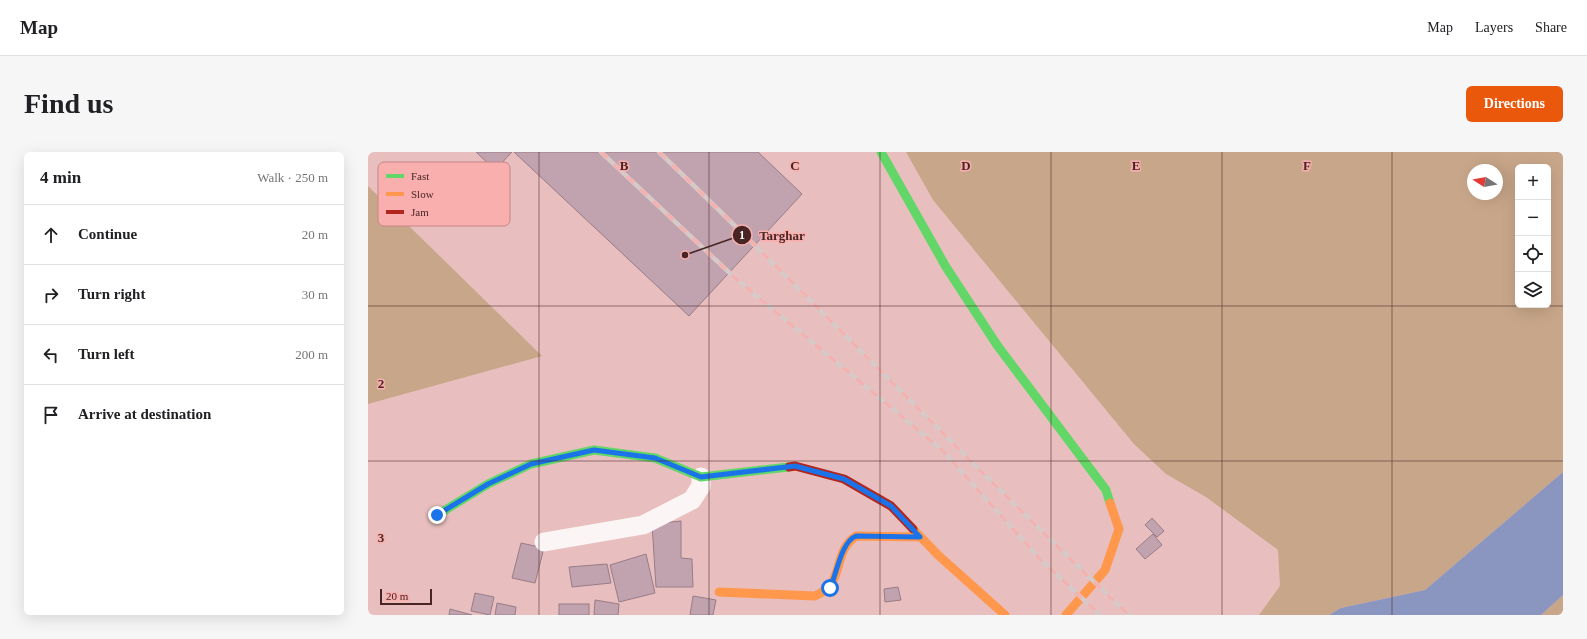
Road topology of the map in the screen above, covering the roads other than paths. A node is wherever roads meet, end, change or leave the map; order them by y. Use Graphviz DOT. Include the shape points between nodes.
graph roads {
  1 [pos="881,152"];
  2 [pos="701,477"];
  3 [pos="437,515"];
  4 [pos="920,537"];
  5 [pos="544,542"];
  6 [pos="719,592"];
  7 [pos="1005,615"];
  8 [pos="1066,615"];
  1 -- 8 [label="street" via="946,267 997,345 1106,490 1119,529 1105,570"];
  2 -- 3 [label="street" via="655,458 594,450 531,464 488,484"];
  2 -- 4 [label="street" via="795,466 844,479 891,506"];
  2 -- 5 [label="street" via="701,486 692,500 644,525"];
  4 -- 6 [label="street" via="851,538 845,547 830,588 819,595"];
  4 -- 7 [label="street"];
}
